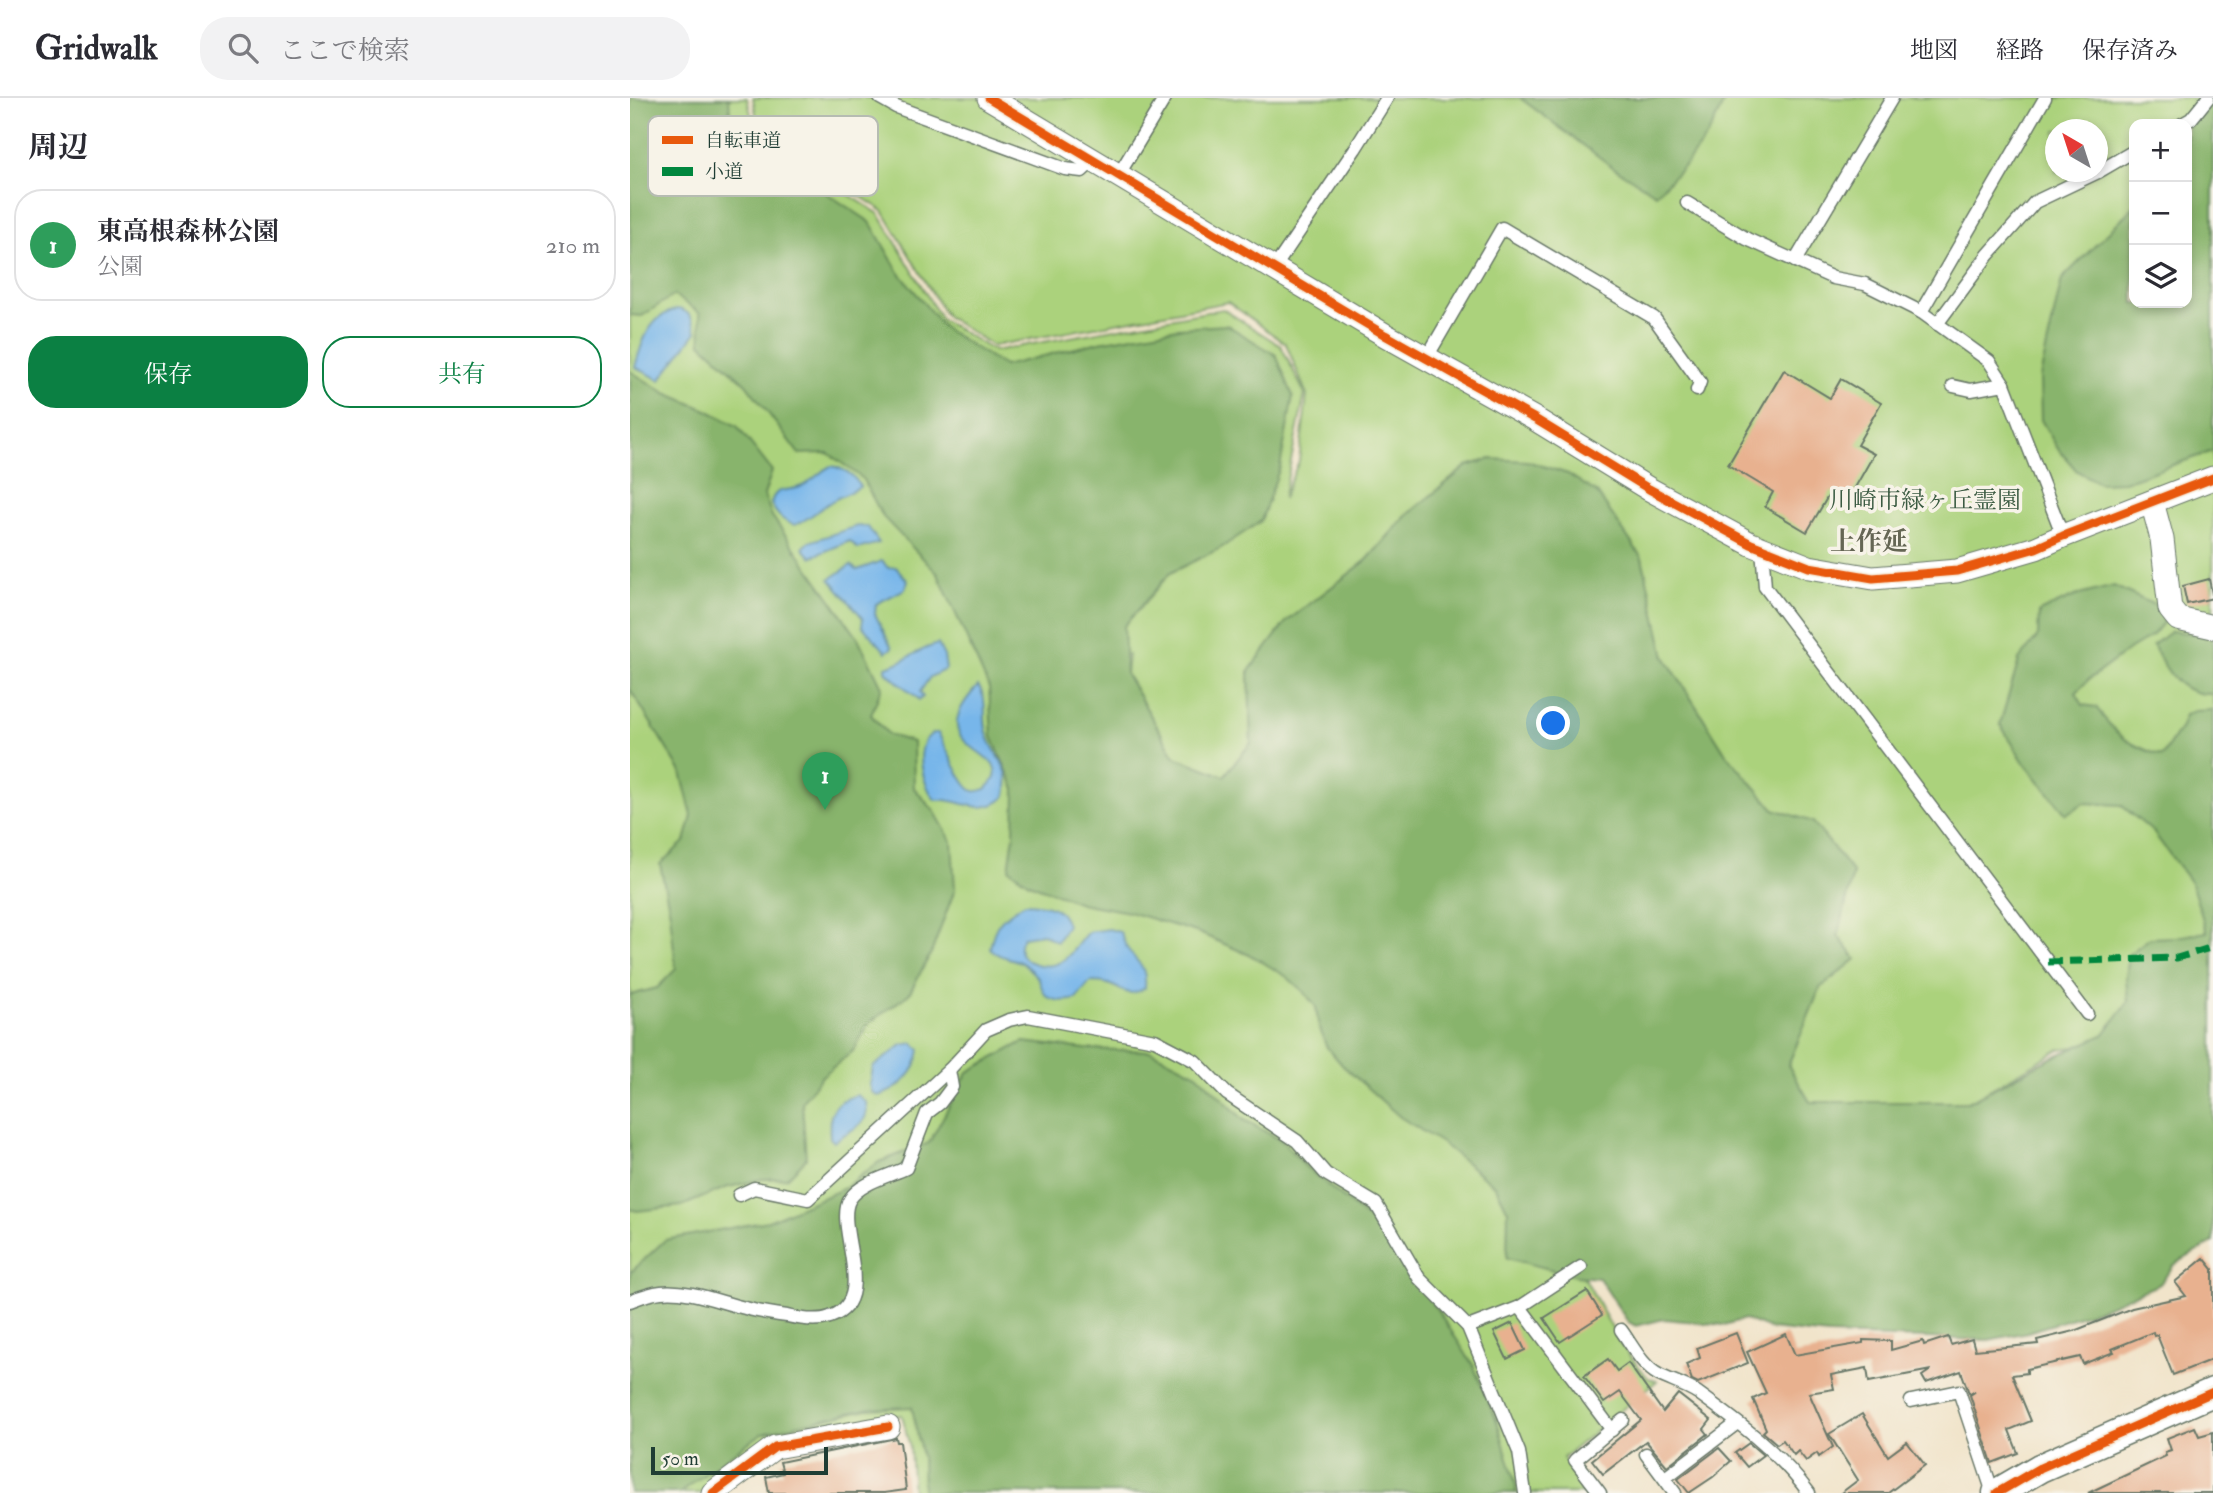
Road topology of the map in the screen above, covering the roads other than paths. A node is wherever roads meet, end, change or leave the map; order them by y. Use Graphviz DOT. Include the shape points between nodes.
graph roads {
  1 [pos="880,98"];
  2 [pos="989,98"];
  3 [pos="1165,98"];
  4 [pos="1387,98"];
  5 [pos="1892,98"];
  6 [pos="2045,98"];
  7 [pos="2208,98"];
  8 [pos="2191,119"];
  9 [pos="2129,154"];
  10 [pos="1094,160"];
  11 [pos="1119,174"];
  12 [pos="1687,203"];
  13 [pos="1795,261"];
  14 [pos="1275,267"];
  15 [pos="1921,312"];
  16 [pos="1937,324"];
  17 [pos="1427,357"];
  18 [pos="2004,384"];
  19 [pos="1953,386"];
  20 [pos="1697,390"];
  21 [pos="2213,478"];
  22 [pos="2152,502"];
  23 [pos="2063,536"];
  24 [pos="1762,548"];
  25 [pos="2213,627"];
  26 [pos="2087,1014"];
  27 [pos="949,1070"];
  28 [pos="739,1195"];
  29 [pos="1581,1267"];
  30 [pos="630,1301"];
  31 [pos="1520,1307"];
  32 [pos="1468,1326"];
  33 [pos="1621,1330"];
  34 [pos="2213,1392"];
  35 [pos="1911,1401"];
  36 [pos="1623,1420"];
  37 [pos="1737,1424"];
  38 [pos="888,1427"];
  39 [pos="1612,1430"];
  40 [pos="1646,1454"];
  41 [pos="1665,1478"];
  42 [pos="738,1485"];
  43 [pos="713,1493"];
  44 [pos="1525,1493"];
  45 [pos="1600,1493"];
  46 [pos="1675,1493"];
  47 [pos="1810,1493"];
  48 [pos="1995,1493"];
  1 -- 10 [label="lane" via="1065,169 1082,171"];
  2 -- 10 [label="street"];
  3 -- 11 [label="lane"];
  4 -- 14 [label="lane"];
  5 -- 13 [label="lane"];
  6 -- 15 [label="lane"];
  7 -- 8 [label="lane"];
  9 -- 16 [label="lane" via="2035,202"];
  10 -- 11 [label="street"];
  11 -- 14 [label="street"];
  12 -- 13 [label="lane"];
  13 -- 15 [label="lane" via="1833,278 1865,284"];
  14 -- 17 [label="street"];
  15 -- 16 [label="lane"];
  16 -- 18 [label="lane" via="1989,361"];
  17 -- 20 [label="lane" via="1502,228 1654,318 1700,382"];
  17 -- 24 [label="street" via="1649,489"];
  18 -- 19 [label="lane" via="1971,390"];
  18 -- 23 [label="lane"];
  21 -- 22 [label="street"];
  22 -- 23 [label="street"];
  22 -- 25 [label="street" via="2171,609 2178,619"];
  23 -- 24 [label="street" via="1957,571 1873,578 1809,567"];
  24 -- 26 [label="lane" via="1765,587"];
  27 -- 28 [label="lane" via="808,1199 754,1188"];
  27 -- 30 [label="lane" via="952,1087 927,1113 906,1168 864,1187 849,1200 852,1295 831,1317 789,1317 681,1293 661,1292"];
  27 -- 32 [label="lane" via="986,1030 1028,1016 1155,1040 1195,1061 1227,1094 1297,1141 1326,1174 1376,1204 1419,1278"];
  29 -- 31 [label="lane"];
  31 -- 32 [label="lane"];
  31 -- 39 [label="lane"];
  32 -- 44 [label="lane" via="1519,1452"];
  33 -- 37 [label="lane" via="1656,1373 1695,1391"];
  34 -- 48 [label="street" via="2039,1468"];
  35 -- 48 [label="lane" via="1959,1391"];
  36 -- 39 [label="lane"];
  37 -- 41 [label="lane"];
  37 -- 47 [label="lane" via="1775,1454"];
  38 -- 42 [label="street" via="775,1447"];
  39 -- 45 [label="lane" via="1575,1460"];
  40 -- 41 [label="lane"];
  41 -- 46 [label="lane"];
  42 -- 43 [label="street"];
}
